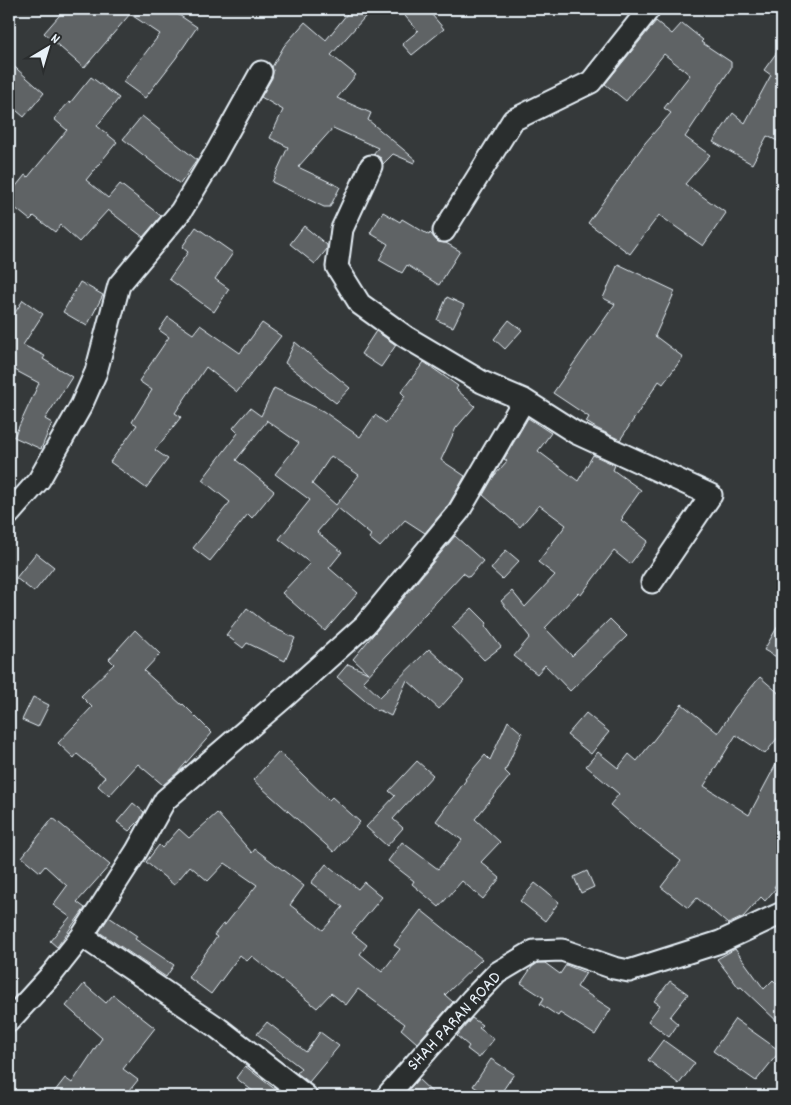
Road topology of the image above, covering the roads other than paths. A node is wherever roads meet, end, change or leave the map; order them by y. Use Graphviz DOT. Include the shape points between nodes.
graph roads {
  1 [pos="649,9"];
  2 [pos="260,72"];
  3 [pos="371,166"];
  4 [pos="444,230"];
  5 [pos="524,400"];
  6 [pos="9,514"];
  7 [pos="652,582"];
  8 [pos="782,913"];
  9 [pos="82,936"];
  10 [pos="9,1021"];
  11 [pos="306,1096"];
  12 [pos="387,1096"];
  1 -- 4 [label="street" via="591,82 513,120"];
  2 -- 6 [label="street" via="181,211 119,285 96,372 81,406 39,480"];
  3 -- 5 [label="street" via="342,229 337,267 360,304 482,382"];
  5 -- 7 [label="street" via="576,433 711,494"];
  5 -- 9 [label="street" via="459,511 366,625 165,800"];
  8 -- 12 [label="street, SHAH PARAN ROAD" via="720,942 629,971 562,950 534,951 497,973"];
  9 -- 10 [label="street"];
  9 -- 11 [label="street" via="218,1028"];
}
